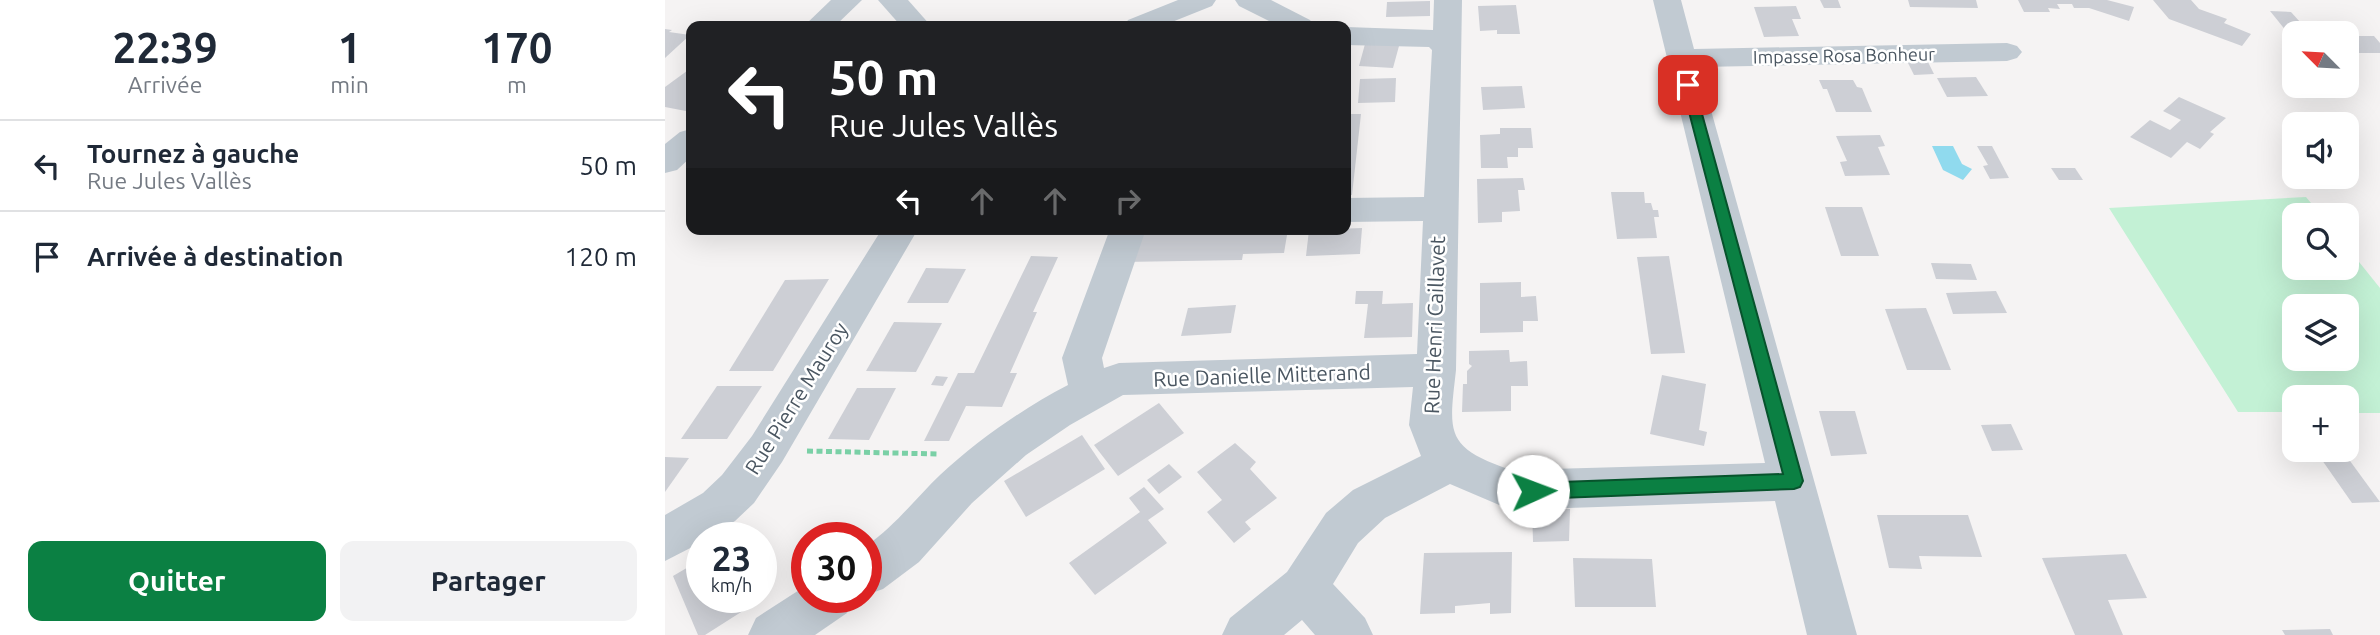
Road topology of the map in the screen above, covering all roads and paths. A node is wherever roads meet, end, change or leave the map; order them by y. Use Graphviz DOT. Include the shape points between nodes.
graph roads {
  1 [pos="848,0"];
  2 [pos="892,0"];
  3 [pos="1202,0"];
  4 [pos="1248,0"];
  5 [pos="1448,0"];
  6 [pos="1667,0"];
  7 [pos="824,21"];
  8 [pos="912,21"];
  9 [pos="1150,21"];
  10 [pos="1290,21"];
  11 [pos="1351,36"];
  12 [pos="1445,46"];
  13 [pos="2007,52"];
  14 [pos="1681,58"];
  15 [pos="686,143"];
  16 [pos="665,162"];
  17 [pos="1439,209"];
  18 [pos="1351,210"];
  19 [pos="896,235"];
  20 [pos="1126,235"];
  21 [pos="1436,370"];
  22 [pos="1090,391"];
  23 [pos="768,450"];
  24 [pos="995,456"];
  25 [pos="1452,461"];
  26 [pos="1794,481"];
  27 [pos="665,540"];
  28 [pos="882,562"];
  29 [pos="1304,588"];
  30 [pos="806,613"];
  31 [pos="773,635"];
  32 [pos="1247,635"];
  33 [pos="1347,635"];
  34 [pos="1832,635"];
  1 -- 7 [label="street"];
  2 -- 8 [label="street"];
  3 -- 9 [label="street"];
  4 -- 10 [label="street"];
  5 -- 12 [label="street, Rue Henri Caillavet"];
  6 -- 14 [label="street"];
  11 -- 12 [label="street" via="1436,38"];
  12 -- 17 [label="street, Rue Henri Caillavet"];
  13 -- 14 [label="street, Impasse Rosa Bonheur"];
  14 -- 26 [label="street"];
  15 -- 16 [label="street"];
  17 -- 18 [label="street"];
  17 -- 21 [label="street, Rue Henri Caillavet"];
  19 -- 23 [label="street, Rue Pierre Mauroy"];
  20 -- 22 [label="street" via="1082,358"];
  21 -- 22 [label="street, Rue Danielle Mitterand" via="1119,379"];
  21 -- 25 [label="street, Rue Henri Caillavet" via="1430,424 1433,439"];
  22 -- 24 [label="street, Rue Danielle Mitterand"];
  23 -- 24 [label="path"];
  23 -- 27 [label="street, Rue Pierre Mauroy" via="719,507"];
  24 -- 28 [label="street, Rue Danielle Mitterand"];
  25 -- 26 [label="street, Rue Henri Caillavet" via="1480,480 1511,490"];
  25 -- 29 [label="street" via="1369,503 1342,528"];
  26 -- 34 [label="street"];
  29 -- 32 [label="street"];
  29 -- 33 [label="street"];
  30 -- 31 [label="street"];
}
